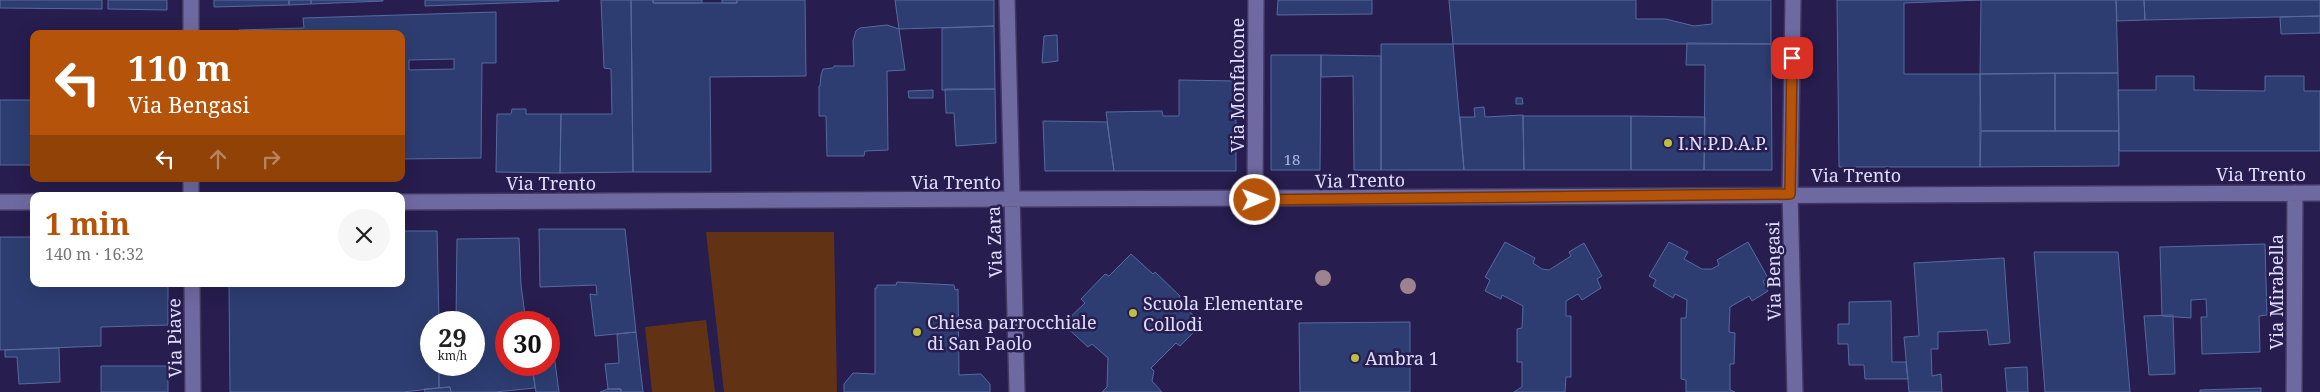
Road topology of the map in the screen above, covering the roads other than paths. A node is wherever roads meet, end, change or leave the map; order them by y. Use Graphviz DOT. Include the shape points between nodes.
graph roads {
  1 [pos="191,0"];
  2 [pos="1007,0"];
  3 [pos="1256,0"];
  4 [pos="1793,0"];
  5 [pos="191,30"];
  6 [pos="2295,193"];
  7 [pos="2320,193"];
  8 [pos="1790,194"];
  9 [pos="1012,200"];
  10 [pos="1255,200"];
  11 [pos="0,202"];
  12 [pos="30,202"];
  13 [pos="405,202"];
  14 [pos="192,287"];
  15 [pos="193,392"];
  16 [pos="1017,392"];
  17 [pos="1795,392"];
  18 [pos="2294,392"];
  1 -- 5 [label="street"];
  2 -- 9 [label="street, Via Zara"];
  3 -- 10 [label="street, Via Monfalcone"];
  4 -- 8 [label="street, Via Bengasi"];
  6 -- 7 [label="street, Via Trento"];
  6 -- 8 [label="street, Via Trento"];
  6 -- 18 [label="street, Via Mirabella"];
  8 -- 10 [label="street, Via Trento"];
  8 -- 17 [label="street, Via Bengasi"];
  9 -- 10 [label="street, Via Trento"];
  9 -- 13 [label="street, Via Trento"];
  9 -- 16 [label="street, Via Zara"];
  11 -- 12 [label="street"];
  14 -- 15 [label="street, Via Piave"];
}
